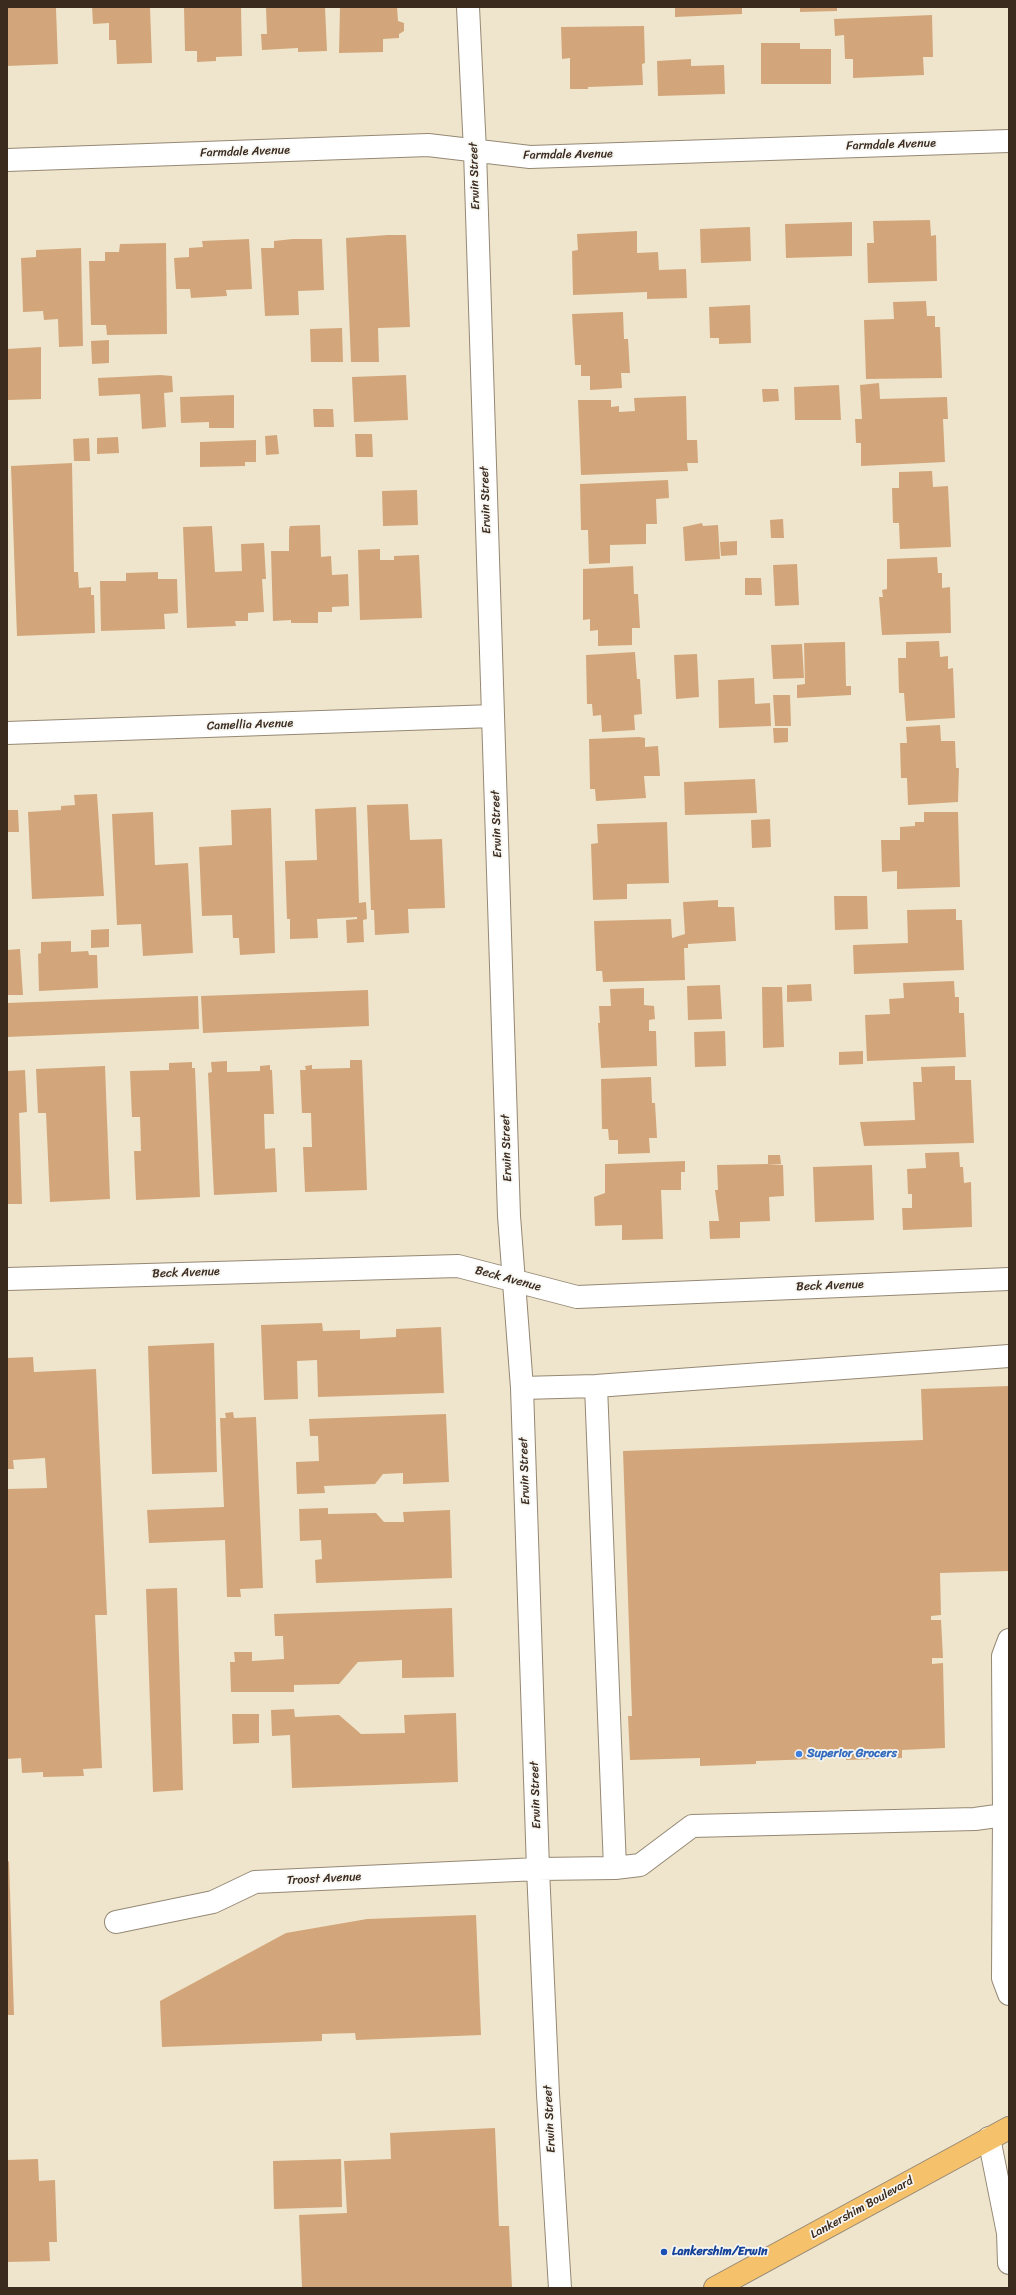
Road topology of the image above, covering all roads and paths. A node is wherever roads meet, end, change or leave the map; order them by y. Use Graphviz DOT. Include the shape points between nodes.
graph roads {
  1 [pos="468,7"];
  2 [pos="1009,141"];
  3 [pos="475,151"];
  4 [pos="7,160"];
  5 [pos="493,716"];
  6 [pos="7,733"];
  7 [pos="7,1279"];
  8 [pos="1009,1279"];
  9 [pos="514,1281"];
  10 [pos="1009,1356"];
  11 [pos="596,1386"];
  12 [pos="522,1388"];
  13 [pos="1009,1640"];
  14 [pos="1006,1816"];
  15 [pos="615,1868"];
  16 [pos="538,1869"];
  17 [pos="116,1922"];
  18 [pos="1006,1943"];
  19 [pos="1009,1994"];
  20 [pos="1009,2128"];
  21 [pos="989,2138"];
  22 [pos="1009,2263"];
  23 [pos="560,2288"];
  24 [pos="715,2288"];
  1 -- 3 [label="street, Erwin Street"];
  2 -- 3 [label="street, Farmdale Avenue" via="530,158"];
  3 -- 4 [label="street, Farmdale Avenue" via="428,145"];
  3 -- 5 [label="street, Erwin Street"];
  5 -- 6 [label="street, Camellia Avenue"];
  5 -- 9 [label="street, Erwin Street" via="509,1208"];
  7 -- 9 [label="street, Beck Avenue" via="458,1266"];
  8 -- 9 [label="street, Beck Avenue" via="577,1297"];
  9 -- 12 [label="street, Erwin Street"];
  10 -- 11 [label="street"];
  11 -- 12 [label="street"];
  11 -- 15 [label="street"];
  12 -- 16 [label="street, Erwin Street"];
  13 -- 14 [label="street" via="1003,1656"];
  14 -- 15 [label="street, Troost Avenue" via="975,1819 692,1826 640,1865"];
  14 -- 18 [label="street"];
  15 -- 16 [label="street, Troost Avenue"];
  16 -- 17 [label="street, Troost Avenue" via="255,1882 213,1902"];
  16 -- 23 [label="street, Erwin Street"];
  18 -- 19 [label="street" via="1003,1978"];
  20 -- 21 [label="main road, Lankershim Boulevard"];
  21 -- 22 [label="street" via="1008,2233"];
  21 -- 24 [label="main road, Lankershim Boulevard"];
}
